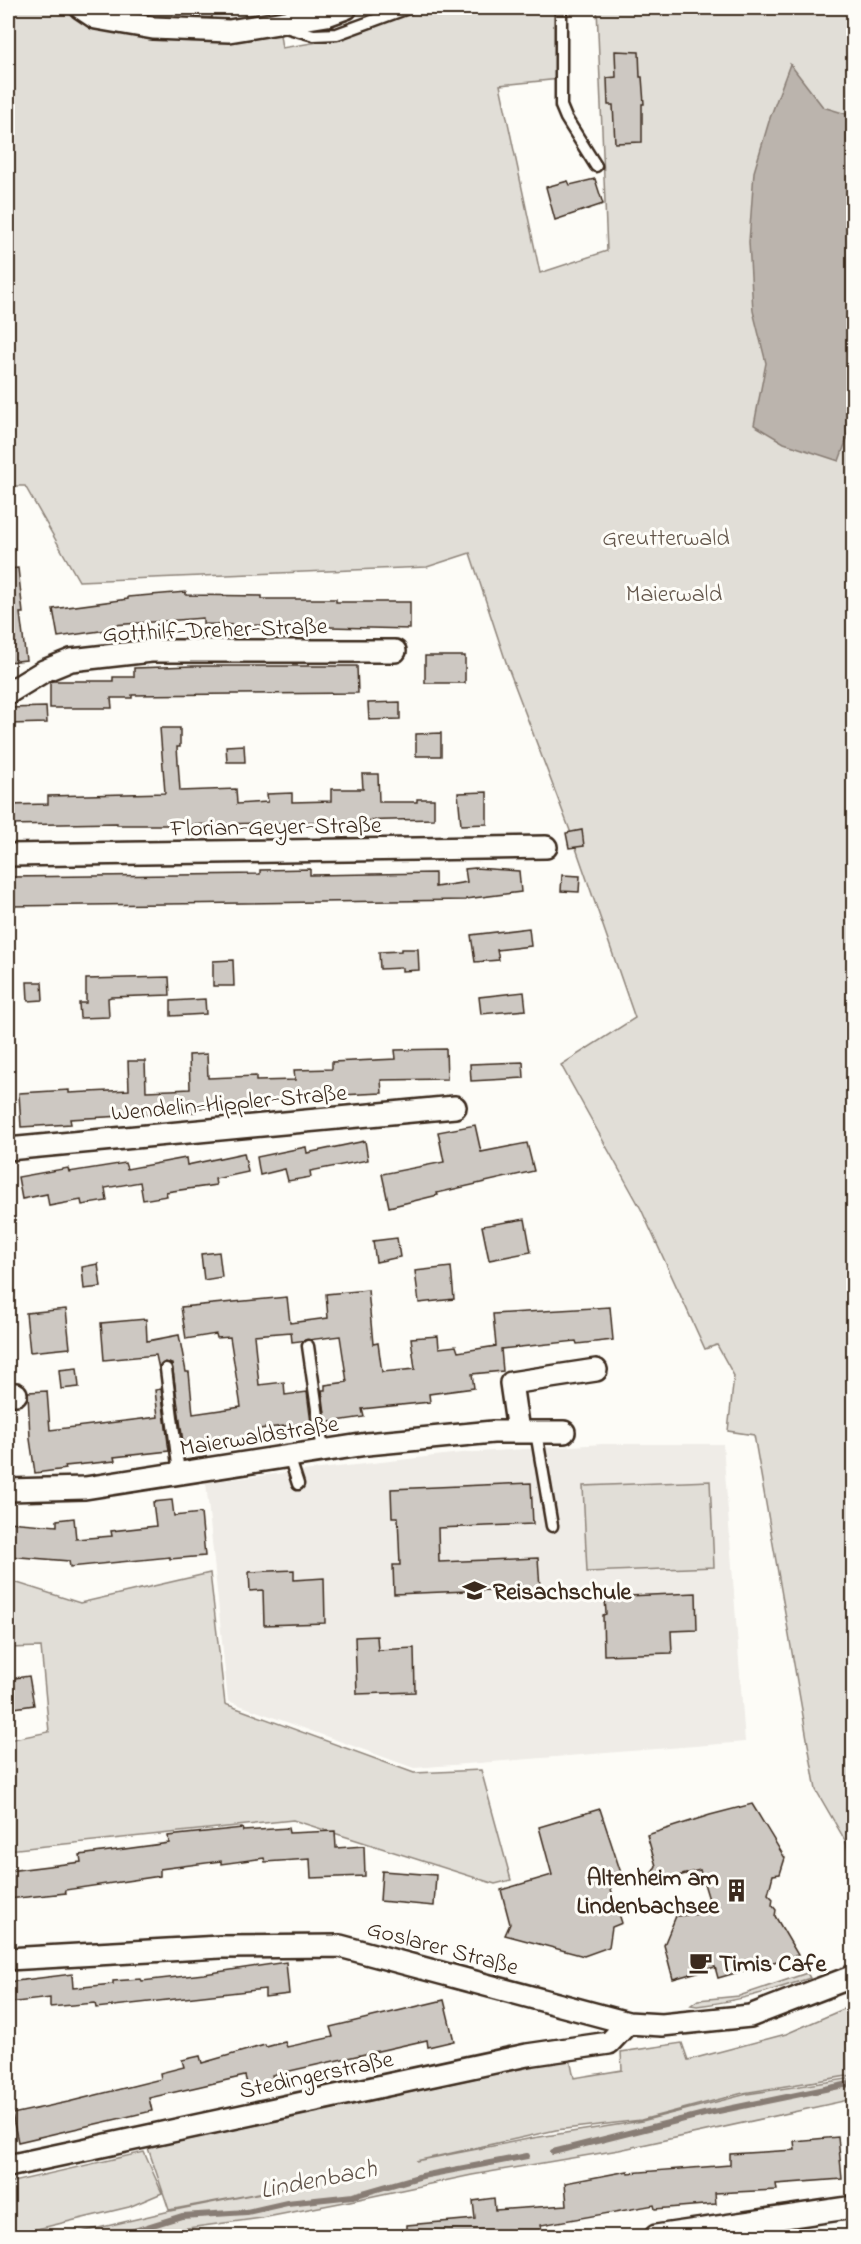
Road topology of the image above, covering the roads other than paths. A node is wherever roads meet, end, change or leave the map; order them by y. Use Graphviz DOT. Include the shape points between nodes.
graph roads {
  1 [pos="81,8"];
  2 [pos="345,8"];
  3 [pos="408,8"];
  4 [pos="561,8"];
  5 [pos="270,24"];
  6 [pos="596,166"];
  7 [pos="395,651"];
  8 [pos="8,693"];
  9 [pos="546,847"];
  10 [pos="8,855"];
  11 [pos="455,1107"];
  12 [pos="8,1149"];
  13 [pos="308,1346"];
  14 [pos="166,1370"];
  15 [pos="596,1370"];
  16 [pos="527,1431"];
  17 [pos="564,1432"];
  18 [pos="323,1451"];
  19 [pos="289,1456"];
  20 [pos="179,1473"];
  21 [pos="298,1484"];
  22 [pos="8,1490"];
  23 [pos="552,1526"];
  24 [pos="8,1959"];
  25 [pos="854,1976"];
  26 [pos="628,2023"];
  27 [pos="8,2166"];
  28 [pos="854,2207"];
  29 [pos="656,2236"];
  1 -- 5 [label="street" via="96,18 153,28 229,31"];
  2 -- 5 [label="street" via="327,15"];
  3 -- 5 [label="lane" via="337,34 314,34"];
  4 -- 6 [label="lane" via="561,106"];
  7 -- 8 [label="street, Gotthilf-Dreher-Straße" via="151,651 71,660"];
  9 -- 10 [label="street, Florian-Geyer-Straße"];
  11 -- 12 [label="street, Wendelin-Hippler-Straße"];
  13 -- 18 [label="lane"];
  14 -- 20 [label="lane"];
  15 -- 16 [label="street" via="511,1383"];
  16 -- 17 [label="street, Maierwaldstraße"];
  16 -- 18 [label="street, Maierwaldstraße"];
  16 -- 23 [label="lane"];
  18 -- 19 [label="street, Maierwaldstraße"];
  19 -- 20 [label="street, Maierwaldstraße"];
  19 -- 21 [label="lane"];
  20 -- 22 [label="street, Maierwaldstraße" via="85,1488"];
  24 -- 26 [label="street, Goslarer Straße" via="220,1947 340,1946"];
  25 -- 26 [label="street, Goslarer Straße" via="750,2016 662,2025"];
  26 -- 27 [label="street, Stedingerstraße" via="609,2043 527,2055"];
  28 -- 29 [label="street"];
}
